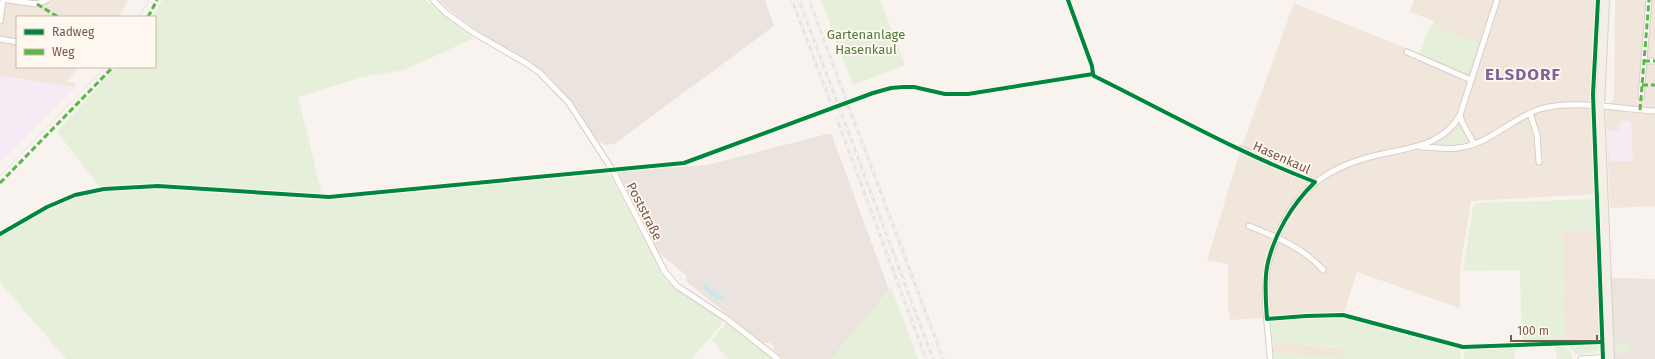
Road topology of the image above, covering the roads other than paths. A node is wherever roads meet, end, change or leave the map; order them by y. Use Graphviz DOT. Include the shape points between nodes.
graph roads {
  1 [pos="3,0"];
  2 [pos="7,0"];
  3 [pos="47,0"];
  4 [pos="432,0"];
  5 [pos="1497,0"];
  6 [pos="1605,0"];
  7 [pos="1649,0"];
  8 [pos="0,21"];
  9 [pos="0,39"];
  10 [pos="16,42"];
  11 [pos="1407,52"];
  12 [pos="1644,61"];
  13 [pos="1655,61"];
  14 [pos="1471,80"];
  15 [pos="1641,97"];
  16 [pos="1600,107"];
  17 [pos="1655,111"];
  18 [pos="1530,113"];
  19 [pos="1460,116"];
  20 [pos="1474,144"];
  21 [pos="1418,146"];
  22 [pos="1241,149"];
  23 [pos="1539,162"];
  24 [pos="1315,182"];
  25 [pos="1249,226"];
  26 [pos="1278,237"];
  27 [pos="1323,270"];
  28 [pos="1270,357"];
  29 [pos="1609,358"];
  30 [pos="778,359"];
  31 [pos="1581,359"];
  1 -- 8 [label="street"];
  2 -- 3 [label="street" via="37,4"];
  4 -- 30 [label="street, Poststraße" via="474,33 526,63 554,86 569,103 613,171 672,281"];
  5 -- 14 [label="street"];
  6 -- 16 [label="main road"];
  7 -- 12 [label="street"];
  9 -- 10 [label="street"];
  11 -- 14 [label="street"];
  12 -- 13 [label="street"];
  12 -- 15 [label="street"];
  14 -- 19 [label="street"];
  16 -- 17 [label="street"];
  16 -- 18 [label="street" via="1561,106"];
  16 -- 29 [label="main road"];
  18 -- 20 [label="street"];
  18 -- 23 [label="street" via="1537,135"];
  19 -- 20 [label="street"];
  19 -- 21 [label="street" via="1441,136"];
  20 -- 21 [label="street" via="1456,149"];
  21 -- 24 [label="street" via="1353,161"];
  22 -- 24 [label="street, Hasenkaul"];
  24 -- 26 [label="street" via="1284,221"];
  25 -- 26 [label="street"];
  26 -- 27 [label="street" via="1316,262"];
  26 -- 28 [label="street" via="1266,272"];
  29 -- 31 [label="street"];
}
